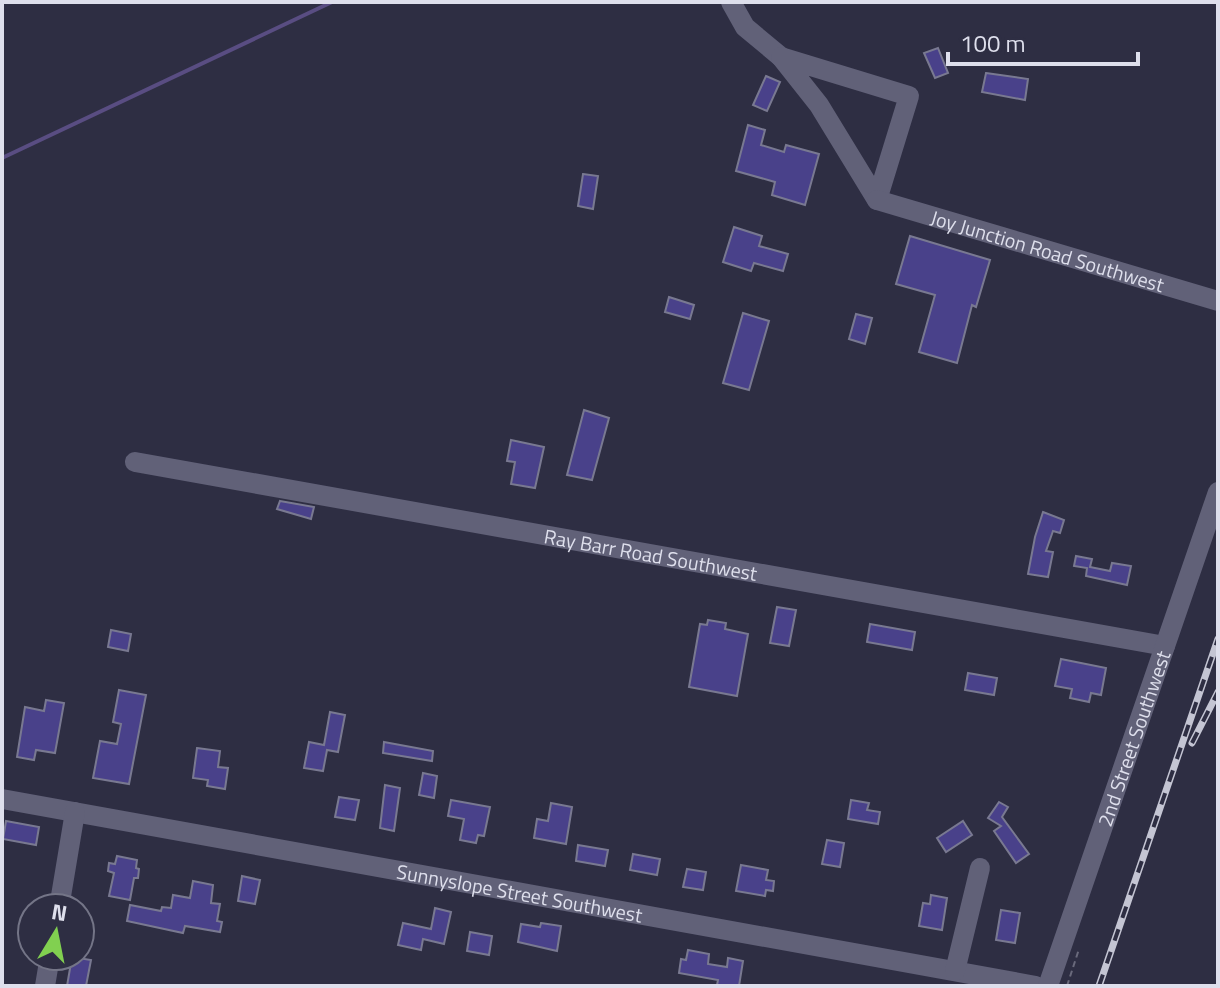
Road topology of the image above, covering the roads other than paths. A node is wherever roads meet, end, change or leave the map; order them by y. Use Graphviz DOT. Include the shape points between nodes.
graph roads {
  1 [pos="731,2"];
  2 [pos="781,57"];
  3 [pos="877,200"];
  4 [pos="1218,301"];
  5 [pos="135,462"];
  6 [pos="1218,492"];
  7 [pos="1165,646"];
  8 [pos="2,799"];
  9 [pos="75,812"];
  10 [pos="980,868"];
  11 [pos="62,892"];
  12 [pos="955,971"];
  13 [pos="1036,986"];
  14 [pos="1048,986"];
  1 -- 2 [label="street" via="745,27"];
  2 -- 3 [label="street" via="819,105"];
  2 -- 3 [label="street" via="909,96"];
  3 -- 4 [label="street, Joy Junction Road Southwest"];
  5 -- 7 [label="street, Ray Barr Road Southwest"];
  6 -- 7 [label="street, 2nd Street Southwest"];
  7 -- 14 [label="street, 2nd Street Southwest"];
  8 -- 9 [label="street, Sunnyslope Street Southwest"];
  9 -- 11 [label="street"];
  9 -- 12 [label="street, Sunnyslope Street Southwest"];
  10 -- 12 [label="street"];
  12 -- 13 [label="street, Sunnyslope Street Southwest"];
}
